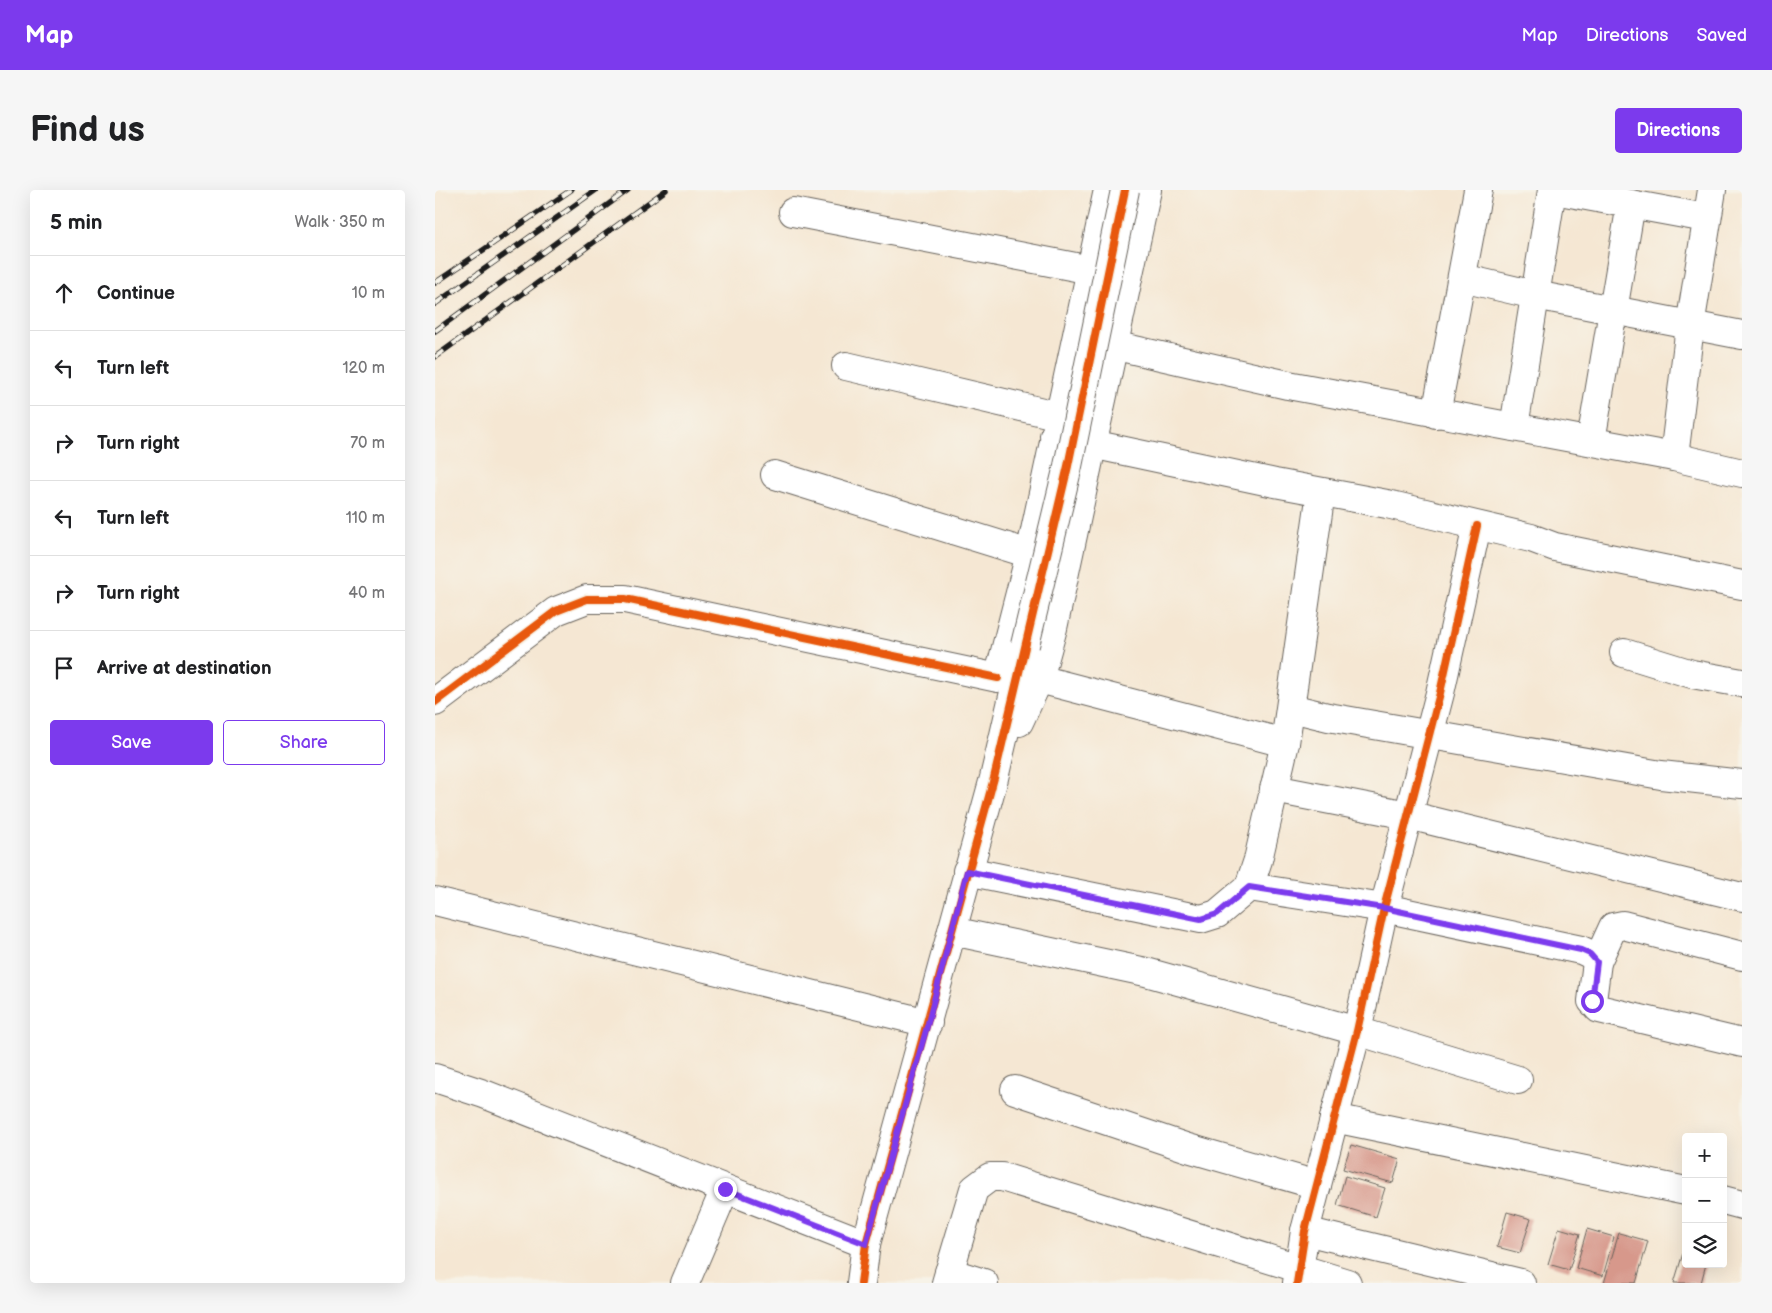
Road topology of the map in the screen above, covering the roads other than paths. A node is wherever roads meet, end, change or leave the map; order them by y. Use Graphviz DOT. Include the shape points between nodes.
graph roads {
  1 [pos="1107,190"];
  2 [pos="1125,190"];
  3 [pos="1147,190"];
  4 [pos="1478,190"];
  5 [pos="1553,190"];
  6 [pos="1712,190"];
  7 [pos="1631,204"];
  8 [pos="793,212"];
  9 [pos="1706,218"];
  10 [pos="1091,270"];
  11 [pos="1461,278"];
  12 [pos="1535,295"];
  13 [pos="1615,309"];
  14 [pos="1690,326"];
  15 [pos="1742,336"];
  16 [pos="1077,337"];
  17 [pos="1114,345"];
  18 [pos="846,366"];
  19 [pos="1436,414"];
  20 [pos="1057,426"];
  21 [pos="1514,428"];
  22 [pos="1591,441"];
  23 [pos="1093,445"];
  24 [pos="1674,456"];
  25 [pos="1742,473"];
  26 [pos="775,475"];
  27 [pos="1321,492"];
  28 [pos="1477,526"];
  29 [pos="1030,554"];
  30 [pos="1742,585"];
  31 [pos="1624,653"];
  32 [pos="998,678"];
  33 [pos="1039,679"];
  34 [pos="1742,682"];
  35 [pos="435,702"];
  36 [pos="1291,708"];
  37 [pos="1429,734"];
  38 [pos="1285,743"];
  39 [pos="993,778"];
  40 [pos="1742,784"];
  41 [pos="1274,789"];
  42 [pos="1408,814"];
  43 [pos="967,871"];
  44 [pos="1249,887"];
  45 [pos="1742,897"];
  46 [pos="435,901"];
  47 [pos="1384,908"];
  48 [pos="951,931"];
  49 [pos="1742,956"];
  50 [pos="1597,962"];
  51 [pos="928,1023"];
  52 [pos="1357,1031"];
  53 [pos="1742,1043"];
  54 [pos="435,1078"];
  55 [pos="1517,1080"];
  56 [pos="1015,1090"];
  57 [pos="1334,1118"];
  58 [pos="1317,1185"];
  59 [pos="725,1189"];
  60 [pos="1682,1190"];
  61 [pos="1727,1201"];
  62 [pos="1742,1205"];
  63 [pos="1305,1231"];
  64 [pos="866,1244"];
  65 [pos="1299,1276"];
  66 [pos="947,1277"];
  67 [pos="685,1283"];
  68 [pos="861,1283"];
  69 [pos="985,1283"];
  70 [pos="1347,1283"];
  71 [pos="1521,1283"];
  1 -- 10 [label="street"];
  2 -- 39 [label="street, bridge" via="1068,466"];
  3 -- 17 [label="street"];
  4 -- 11 [label="street"];
  5 -- 7 [label="street"];
  5 -- 12 [label="street"];
  6 -- 9 [label="street"];
  7 -- 9 [label="street"];
  7 -- 13 [label="street"];
  8 -- 10 [label="street"];
  9 -- 14 [label="street"];
  10 -- 16 [label="street"];
  11 -- 12 [label="street"];
  11 -- 19 [label="street"];
  12 -- 13 [label="street"];
  12 -- 21 [label="street"];
  13 -- 14 [label="street"];
  13 -- 22 [label="street"];
  14 -- 15 [label="street"];
  14 -- 24 [label="street"];
  16 -- 17 [label="street"];
  16 -- 20 [label="street"];
  17 -- 19 [label="street" via="1288,385"];
  17 -- 23 [label="street"];
  18 -- 20 [label="street"];
  19 -- 21 [label="street"];
  20 -- 23 [label="street"];
  20 -- 29 [label="street"];
  21 -- 22 [label="street"];
  22 -- 24 [label="street"];
  23 -- 27 [label="street"];
  23 -- 33 [label="street"];
  24 -- 25 [label="street"];
  26 -- 29 [label="street"];
  27 -- 28 [label="street"];
  27 -- 36 [label="street"];
  28 -- 30 [label="street" via="1555,547"];
  28 -- 37 [label="street"];
  29 -- 32 [label="street"];
  31 -- 34 [label="street" via="1692,674"];
  32 -- 35 [label="street" via="625,599 587,599 556,611"];
  32 -- 39 [label="street"];
  33 -- 38 [label="street"];
  33 -- 39 [label="street"];
  36 -- 37 [label="street"];
  36 -- 38 [label="street"];
  37 -- 40 [label="street" via="1661,775"];
  37 -- 42 [label="street"];
  38 -- 41 [label="street"];
  39 -- 43 [label="street"];
  41 -- 42 [label="street"];
  41 -- 44 [label="street"];
  42 -- 45 [label="street"];
  42 -- 47 [label="street"];
  43 -- 44 [label="street" via="1201,919 1217,914"];
  43 -- 48 [label="street"];
  44 -- 47 [label="street"];
  46 -- 51 [label="street"];
  47 -- 50 [label="street" via="1581,950"];
  47 -- 52 [label="street"];
  48 -- 51 [label="street"];
  48 -- 52 [label="street" via="1146,972"];
  49 -- 50 [label="street" via="1623,925 1613,927"];
  50 -- 53 [label="street" via="1592,1001 1599,1009"];
  51 -- 64 [label="street"];
  52 -- 55 [label="street"];
  52 -- 57 [label="street"];
  54 -- 59 [label="street" via="484,1094"];
  56 -- 58 [label="street" via="1188,1148"];
  57 -- 58 [label="street"];
  57 -- 60 [label="street"];
  58 -- 63 [label="street"];
  59 -- 64 [label="street"];
  59 -- 67 [label="street"];
  61 -- 62 [label="street"];
  63 -- 65 [label="street"];
  63 -- 71 [label="street"];
  64 -- 68 [label="street"];
  65 -- 66 [label="street" via="1003,1177 990,1176 974,1190"];
  65 -- 70 [label="street"];
  66 -- 69 [label="street"];
}
